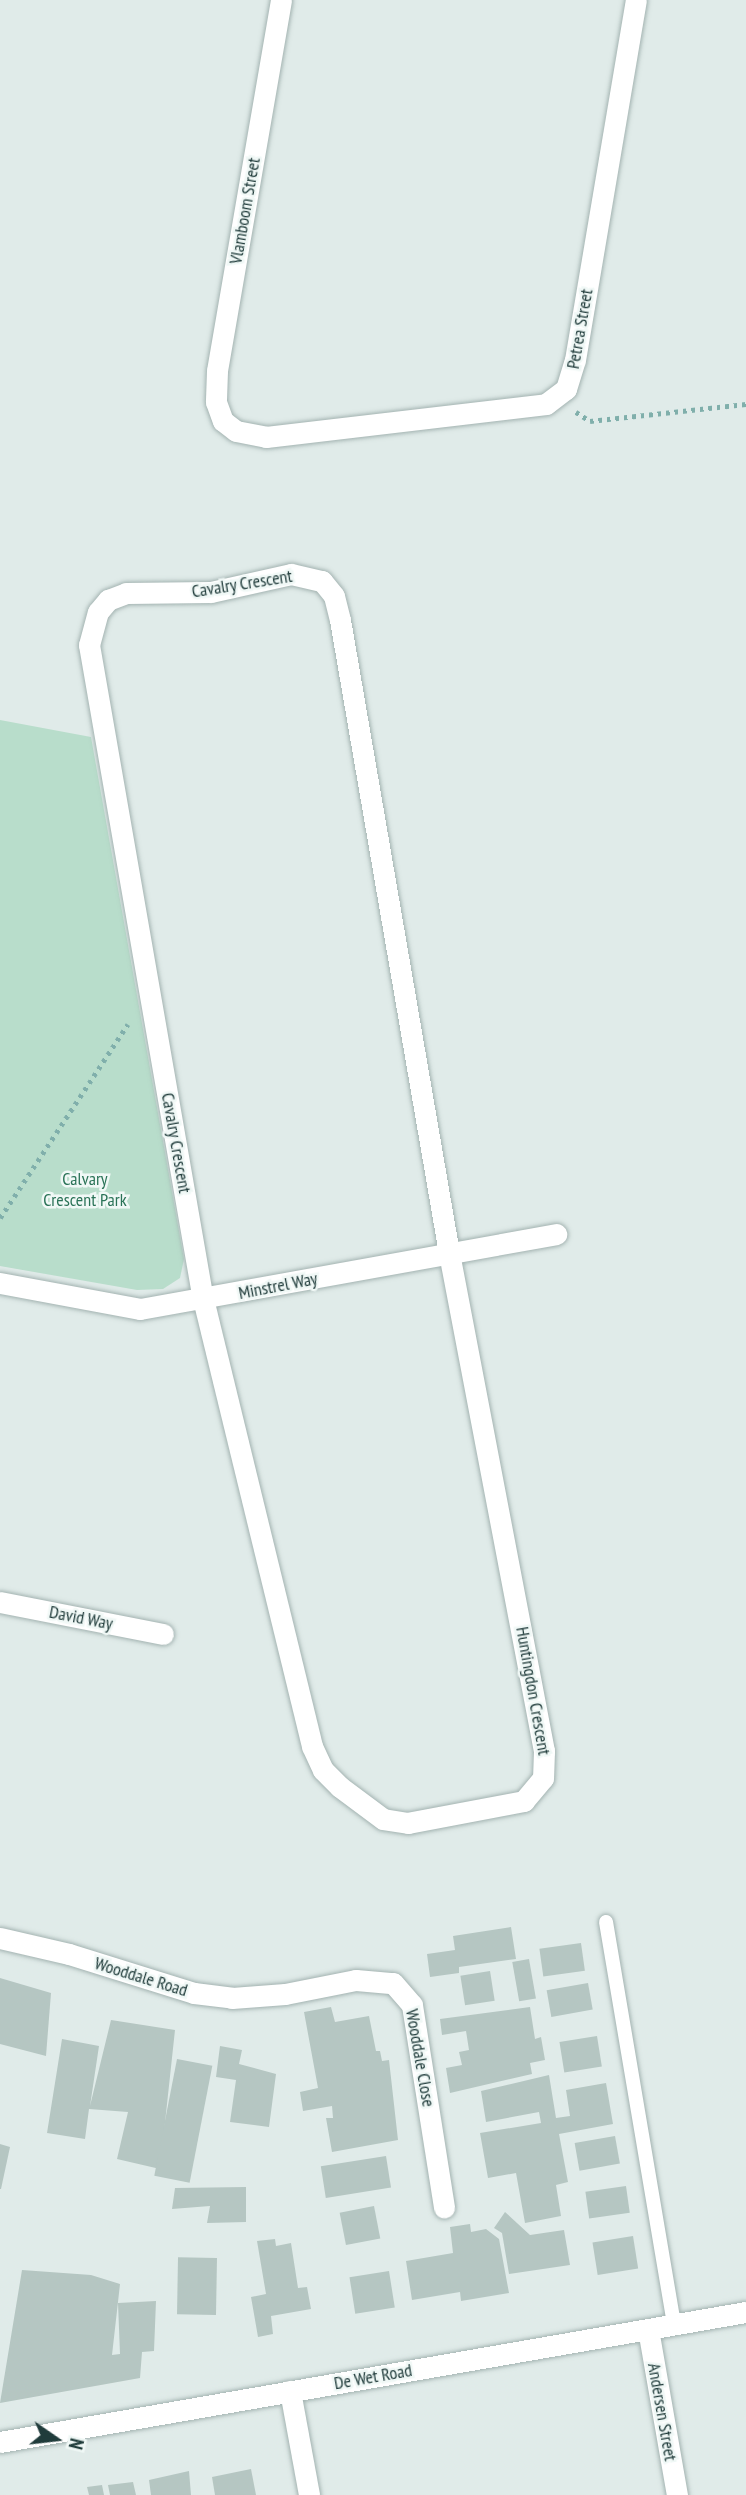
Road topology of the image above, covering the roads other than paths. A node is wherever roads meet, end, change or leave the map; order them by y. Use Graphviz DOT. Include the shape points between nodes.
graph roads {
  1 [pos="281,0"];
  2 [pos="636,0"];
  3 [pos="556,399"];
  4 [pos="556,1234"];
  5 [pos="449,1253"];
  6 [pos="0,1283"];
  7 [pos="203,1300"];
  8 [pos="0,1602"];
  9 [pos="163,1634"];
  10 [pos="606,1922"];
  11 [pos="0,1938"];
  12 [pos="285,1994"];
  13 [pos="444,2207"];
  14 [pos="746,2312"];
  15 [pos="674,2325"];
  16 [pos="648,2329"];
  17 [pos="290,2391"];
  18 [pos="0,2442"];
  19 [pos="309,2495"];
  20 [pos="677,2495"];
  1 -- 3 [label="street, Vlamboom Street" via="217,371 216,402 223,421 249,436 266,438"];
  2 -- 3 [label="street, Petrea Street" via="572,376"];
  4 -- 5 [label="street, Minstrel Way"];
  5 -- 7 [label="street, Minstrel Way"];
  5 -- 7 [label="street, Huntingdon Crescent" via="545,1767 536,1791 524,1801 425,1821 383,1819 340,1787 316,1759"];
  5 -- 7 [label="street, Cavalry Crescent" via="334,596 310,575 291,574 211,592 143,589 108,600 90,630 89,645"];
  6 -- 7 [label="street, Minstrel Way" via="140,1308"];
  8 -- 9 [label="street, David Way"];
  10 -- 15 [label="lane"];
  11 -- 12 [label="street, Wooddale Road" via="194,1993 232,1998"];
  12 -- 13 [label="street, Wooddale Close" via="372,1979 393,1983 408,1995 418,2030"];
  14 -- 15 [label="street, De Wet Road"];
  15 -- 16 [label="street, De Wet Road"];
  16 -- 17 [label="street, De Wet Road"];
  16 -- 20 [label="street, Andersen Street"];
  17 -- 18 [label="street, De Wet Road"];
  17 -- 19 [label="street"];
}
